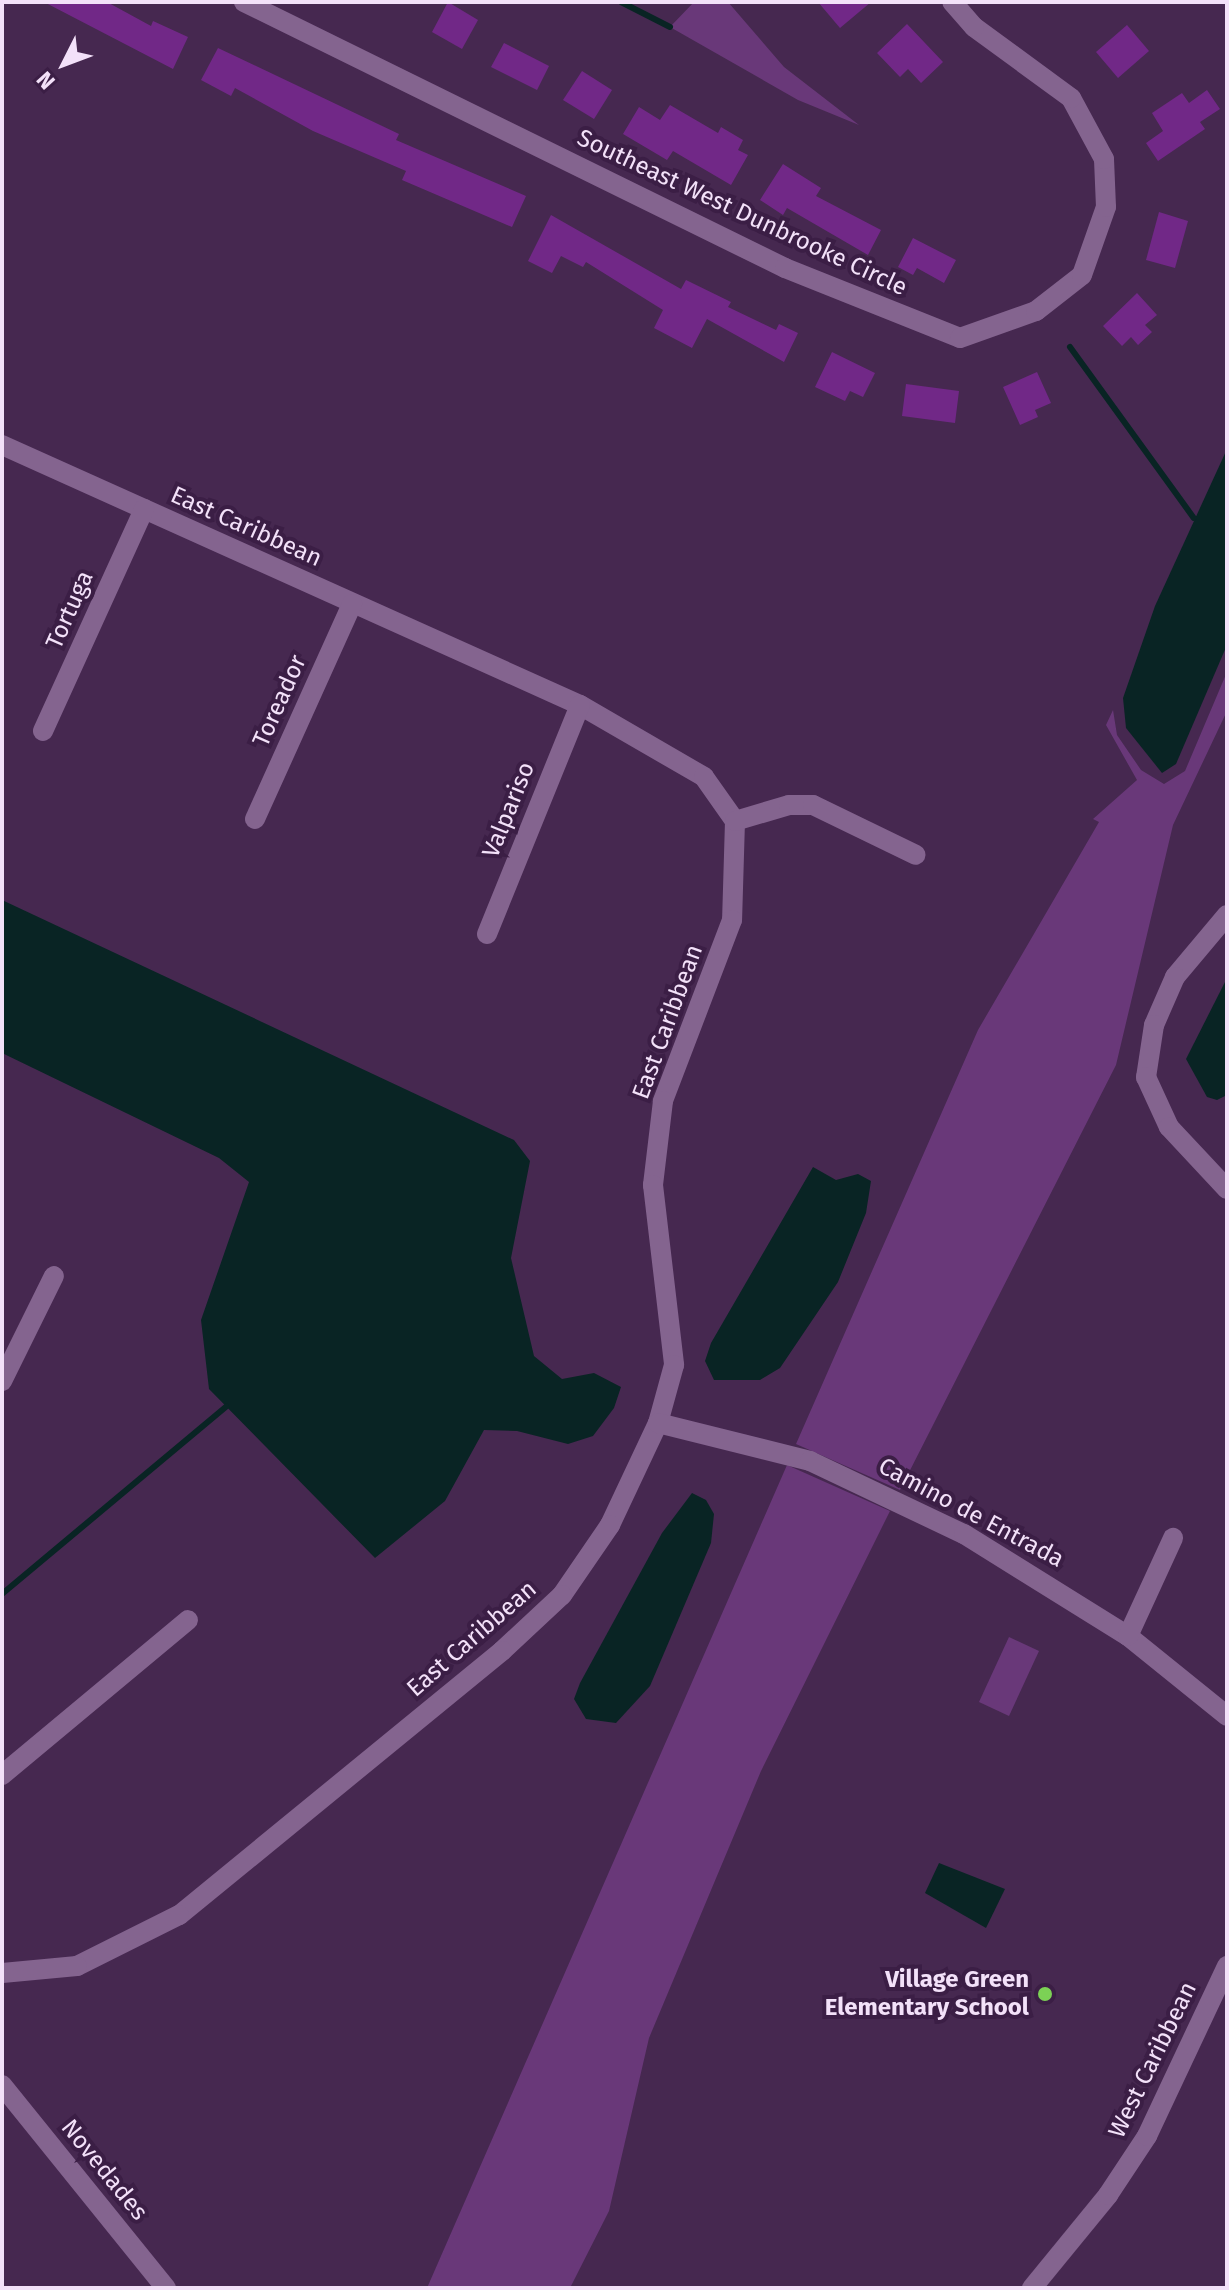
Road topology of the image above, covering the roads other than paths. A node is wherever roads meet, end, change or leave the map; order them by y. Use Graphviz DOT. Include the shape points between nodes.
graph roads {
  1 [pos="244,2"];
  2 [pos="952,2"];
  3 [pos="2,445"];
  4 [pos="144,509"];
  5 [pos="352,604"];
  6 [pos="580,705"];
  7 [pos="43,731"];
  8 [pos="255,819"];
  9 [pos="735,821"];
  10 [pos="916,855"];
  11 [pos="1227,915"];
  12 [pos="487,934"];
  13 [pos="1227,1189"];
  14 [pos="54,1276"];
  15 [pos="2,1381"];
  16 [pos="658,1423"];
  17 [pos="1173,1538"];
  18 [pos="188,1620"];
  19 [pos="1128,1636"];
  20 [pos="1227,1716"];
  21 [pos="2,1775"];
  22 [pos="1227,1966"];
  23 [pos="2,1973"];
  24 [pos="2,2085"];
  25 [pos="166,2288"];
  26 [pos="1032,2288"];
  1 -- 2 [label="street, Southeast West Dunbrooke Circle" via="785,268 960,338 1036,311 1082,275 1106,207 1104,159 1071,98 974,27"];
  3 -- 4 [label="street, East Caribbean"];
  4 -- 5 [label="street, East Caribbean"];
  4 -- 7 [label="street, Tortuga"];
  5 -- 6 [label="street, East Caribbean"];
  5 -- 8 [label="street, Toreador"];
  6 -- 9 [label="street, East Caribbean" via="704,777"];
  6 -- 12 [label="street, Valpariso"];
  9 -- 10 [label="street" via="789,805 813,805"];
  9 -- 16 [label="street, East Caribbean" via="732,920 661,1115 653,1185 674,1365"];
  11 -- 13 [label="street" via="1175,977 1154,1025 1146,1077 1169,1127"];
  14 -- 15 [label="street"];
  16 -- 19 [label="street, Camino de Entrada" via="783,1452 844,1475 1011,1559"];
  16 -- 23 [label="street, East Caribbean" via="610,1525 562,1595 478,1671 179,1915 77,1966"];
  17 -- 19 [label="street"];
  18 -- 21 [label="street"];
  19 -- 20 [label="street, Camino de Entrada"];
  22 -- 26 [label="street, West Caribbean" via="1147,2136 1108,2195"];
  24 -- 25 [label="street, Novedades"];
}
